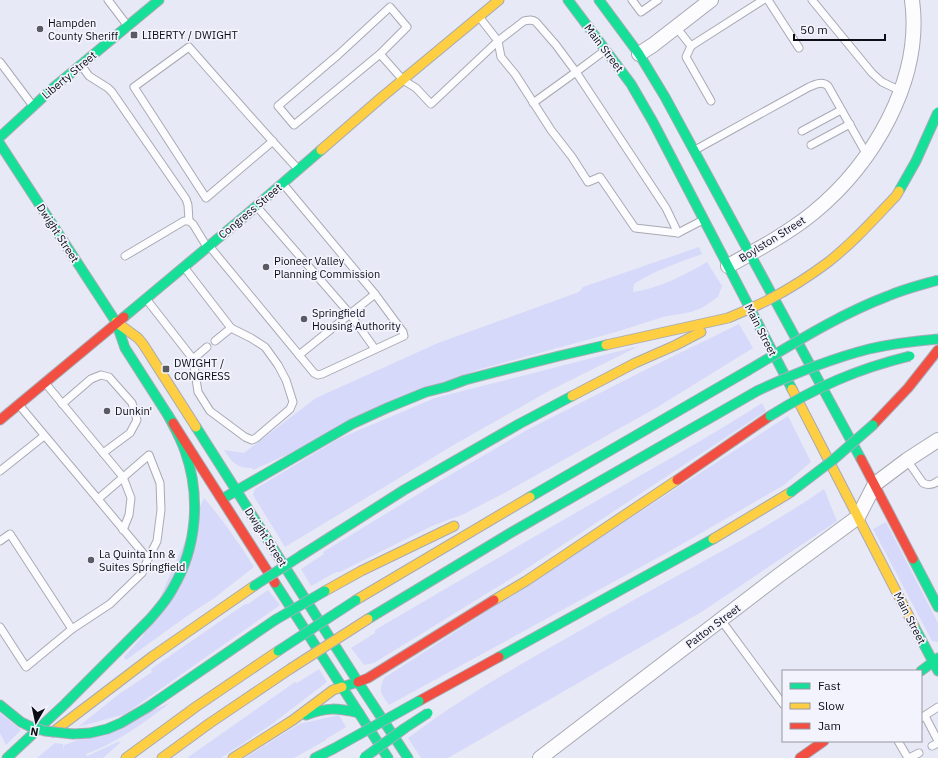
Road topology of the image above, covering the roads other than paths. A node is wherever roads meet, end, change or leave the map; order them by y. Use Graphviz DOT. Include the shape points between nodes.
graph roads {
  1 [pos="108,0"];
  2 [pos="159,0"];
  3 [pos="499,0"];
  4 [pos="568,0"];
  5 [pos="599,0"];
  6 [pos="632,0"];
  7 [pos="658,0"];
  8 [pos="710,0"];
  9 [pos="762,0"];
  10 [pos="768,0"];
  11 [pos="812,0"];
  12 [pos="912,0"];
  13 [pos="479,16"];
  14 [pos="128,26"];
  15 [pos="676,27"];
  16 [pos="498,41"];
  17 [pos="691,46"];
  18 [pos="799,48"];
  19 [pos="606,50"];
  20 [pos="380,54"];
  21 [pos="639,54"];
  22 [pos="0,62"];
  23 [pos="81,65"];
  24 [pos="576,72"];
  25 [pos="402,80"];
  26 [pos="900,91"];
  27 [pos="711,101"];
  28 [pos="534,102"];
  29 [pos="33,106"];
  30 [pos="841,110"];
  31 [pos="938,112"];
  32 [pos="850,124"];
  33 [pos="802,131"];
  34 [pos="0,137"];
  35 [pos="273,141"];
  36 [pos="0,144"];
  37 [pos="811,145"];
  38 [pos="694,151"];
  39 [pos="867,155"];
  40 [pos="298,170"];
  41 [pos="282,184"];
  42 [pos="256,206"];
  43 [pos="704,220"];
  44 [pos="189,221"];
  45 [pos="678,233"];
  46 [pos="208,246"];
  47 [pos="750,254"];
  48 [pos="125,256"];
  49 [pos="184,266"];
  50 [pos="728,266"];
  51 [pos="938,280"];
  52 [pos="375,294"];
  53 [pos="146,298"];
  54 [pos="350,314"];
  55 [pos="728,318"];
  56 [pos="116,322"];
  57 [pos="231,328"];
  58 [pos="938,339"];
  59 [pos="214,341"];
  60 [pos="208,347"];
  61 [pos="375,349"];
  62 [pos="938,351"];
  63 [pos="299,355"];
  64 [pos="193,359"];
  65 [pos="44,382"];
  66 [pos="18,404"];
  67 [pos="62,404"];
  68 [pos="168,415"];
  69 [pos="0,420"];
  70 [pos="44,436"];
  71 [pos="938,440"];
  72 [pos="103,453"];
  73 [pos="907,460"];
  74 [pos="0,471"];
  75 [pos="123,477"];
  76 [pos="938,481"];
  77 [pos="875,484"];
  78 [pos="236,491"];
  79 [pos="539,492"];
  80 [pos="98,499"];
  81 [pos="222,499"];
  82 [pos="490,510"];
  83 [pos="858,517"];
  84 [pos="461,523"];
  85 [pos="123,530"];
  86 [pos="0,541"];
  87 [pos="148,559"];
  88 [pos="938,607"];
  89 [pos="585,609"];
  90 [pos="721,620"];
  91 [pos="0,627"];
  92 [pos="72,629"];
  93 [pos="936,660"];
  94 [pos="506,663"];
  95 [pos="922,670"];
  96 [pos="938,671"];
  97 [pos="358,682"];
  98 [pos="342,687"];
  99 [pos="782,703"];
  100 [pos="0,705"];
  101 [pos="938,707"];
  102 [pos="430,712"];
  103 [pos="359,713"];
  104 [pos="923,717"];
  105 [pos="294,720"];
  106 [pos="43,740"];
  107 [pos="899,742"];
  108 [pos="813,744"];
  109 [pos="936,744"];
  110 [pos="31,748"];
  111 [pos="919,753"];
  112 [pos="7,758"];
  113 [pos="18,758"];
  114 [pos="126,758"];
  115 [pos="162,758"];
  116 [pos="233,758"];
  117 [pos="315,758"];
  118 [pos="364,758"];
  119 [pos="388,758"];
  120 [pos="408,758"];
  121 [pos="540,758"];
  122 [pos="800,758"];
  123 [pos="909,758"];
  1 -- 14 [label="lane"];
  2 -- 14 [label="main road, Liberty Street"];
  3 -- 13 [label="main road, Congress Street"];
  4 -- 19 [label="main road, Main Street"];
  5 -- 21 [label="main road"];
  6 -- 7 [label="lane" via="641,12"];
  8 -- 15 [label="street"];
  9 -- 17 [label="lane"];
  10 -- 18 [label="lane"];
  11 -- 26 [label="lane" via="872,73 882,82"];
  12 -- 26 [label="street, Boylston Street" via="913,36"];
  13 -- 16 [label="lane"];
  13 -- 25 [label="main road, Congress Street"];
  14 -- 23 [label="main road, Liberty Street"];
  15 -- 17 [label="lane"];
  15 -- 21 [label="street"];
  16 -- 24 [label="lane" via="524,21 533,20"];
  16 -- 25 [label="lane" via="431,104 416,88"];
  16 -- 28 [label="lane" via="501,57"];
  17 -- 27 [label="lane" via="686,57"];
  19 -- 24 [label="lane"];
  19 -- 43 [label="main road, Main Street" via="643,103"];
  20 -- 20 [label="lane" via="407,27 390,7 278,106 294,125"];
  20 -- 25 [label="lane"];
  21 -- 38 [label="main road"];
  22 -- 29 [label="lane"];
  23 -- 29 [label="main road, Liberty Street"];
  23 -- 44 [label="lane" via="89,76 112,92 186,199"];
  24 -- 28 [label="lane"];
  24 -- 45 [label="lane" via="666,208"];
  25 -- 40 [label="main road, Congress Street"];
  26 -- 39 [label="street, Boylston Street" via="884,127"];
  28 -- 45 [label="lane" via="588,182 600,177 635,228"];
  29 -- 34 [label="main road, Liberty Street"];
  30 -- 32 [label="lane"];
  30 -- 33 [label="lane"];
  30 -- 38 [label="lane" via="828,86 819,83"];
  31 -- 55 [label="main road, bridge" via="916,161 896,196 863,231 808,276 770,299"];
  32 -- 37 [label="lane"];
  32 -- 39 [label="lane"];
  35 -- 35 [label="lane" via="189,47 134,87 206,198"];
  35 -- 40 [label="lane"];
  36 -- 56 [label="main road, Dwight Street"];
  38 -- 47 [label="main road"];
  39 -- 47 [label="street, Boylston Street" via="841,186 813,212 783,235"];
  40 -- 41 [label="main road, Congress Street"];
  41 -- 42 [label="main road, Congress Street"];
  41 -- 52 [label="lane"];
  42 -- 46 [label="main road, Congress Street"];
  42 -- 54 [label="lane"];
  43 -- 45 [label="lane"];
  43 -- 50 [label="main road, Main Street"];
  44 -- 46 [label="lane"];
  44 -- 48 [label="lane" via="184,221"];
  46 -- 49 [label="main road, Congress Street"];
  46 -- 63 [label="lane"];
  47 -- 50 [label="street, Boylston Street"];
  47 -- 77 [label="main road"];
  49 -- 53 [label="main road, Congress Street"];
  49 -- 57 [label="lane"];
  50 -- 83 [label="main road, Main Street"];
  51 -- 79 [label="main road, bridge" via="897,293 829,323"];
  52 -- 54 [label="lane"];
  52 -- 61 [label="lane" via="404,336"];
  53 -- 56 [label="main road, Congress Street"];
  53 -- 64 [label="lane"];
  54 -- 61 [label="lane"];
  54 -- 63 [label="lane"];
  55 -- 78 [label="main road" via="559,356 426,392 352,424"];
  55 -- 106 [label="main road, bridge" via="635,363 512,428 404,490 254,586 153,656"];
  56 -- 65 [label="main road, Congress Street"];
  56 -- 68 [label="main road, Dwight Street" via="125,348"];
  56 -- 78 [label="main road, Dwight Street" via="138,338"];
  57 -- 59 [label="lane"];
  57 -- 64 [label="lane" via="265,347 286,380 293,402 290,409 256,438 252,440 245,437 210,411 198,392"];
  58 -- 115 [label="main road, bridge" via="889,345 849,354 810,367 757,390 368,619 290,669"];
  60 -- 64 [label="lane"];
  61 -- 63 [label="lane" via="318,375"];
  62 -- 89 [label="main road, bridge" via="874,425 829,465 734,527"];
  62 -- 97 [label="main road, bridge" via="878,364 840,377 805,395 526,581"];
  65 -- 66 [label="main road, Congress Street"];
  65 -- 67 [label="lane"];
  66 -- 69 [label="main road, Congress Street"];
  66 -- 70 [label="lane"];
  67 -- 72 [label="lane"];
  67 -- 72 [label="lane" via="91,379 101,375 108,377 132,403 137,420 130,433"];
  68 -- 81 [label="main road, Dwight Street"];
  68 -- 112 [label="main road" via="185,450 194,495 195,512 190,548 178,581 162,606 145,624"];
  70 -- 74 [label="lane"];
  70 -- 80 [label="lane"];
  71 -- 73 [label="street"];
  72 -- 75 [label="lane"];
  73 -- 76 [label="lane" via="923,483 930,485"];
  73 -- 77 [label="street"];
  75 -- 80 [label="lane"];
  75 -- 85 [label="lane" via="131,498 129,515"];
  75 -- 87 [label="lane" via="149,455 160,483 161,510 157,542"];
  77 -- 83 [label="street, Patton Street"];
  77 -- 88 [label="main road"];
  78 -- 81 [label="main road"];
  78 -- 97 [label="main road, Dwight Street"];
  79 -- 82 [label="main road"];
  79 -- 114 [label="main road, bridge" via="356,600 197,706"];
  80 -- 85 [label="lane"];
  81 -- 98 [label="main road, Dwight Street"];
  83 -- 90 [label="street, Patton Street"];
  83 -- 93 [label="main road, Main Street"];
  84 -- 100 [label="main road, bridge" via="361,570 275,620 148,707 107,729 90,733 56,733 21,722"];
  85 -- 87 [label="lane"];
  86 -- 92 [label="lane" via="10,534"];
  87 -- 92 [label="lane" via="142,573 110,604"];
  89 -- 94 [label="main road"];
  89 -- 117 [label="main road, bridge"];
  90 -- 99 [label="lane"];
  90 -- 121 [label="street, Patton Street"];
  91 -- 92 [label="lane" via="26,667"];
  93 -- 95 [label="main road"];
  93 -- 96 [label="main road, Main Street"];
  97 -- 98 [label="main road"];
  97 -- 120 [label="main road, Dwight Street"];
  98 -- 103 [label="main road, Dwight Street"];
  98 -- 105 [label="main road" via="333,690"];
  101 -- 104 [label="lane"];
  102 -- 118 [label="main road, bridge"];
  103 -- 105 [label="main road" via="327,708"];
  103 -- 119 [label="main road, Dwight Street"];
  104 -- 109 [label="lane"];
  105 -- 116 [label="main road"];
  107 -- 123 [label="lane"];
  108 -- 122 [label="main road"];
  110 -- 113 [label="main road"];
  111 -- 123 [label="lane"];
}
